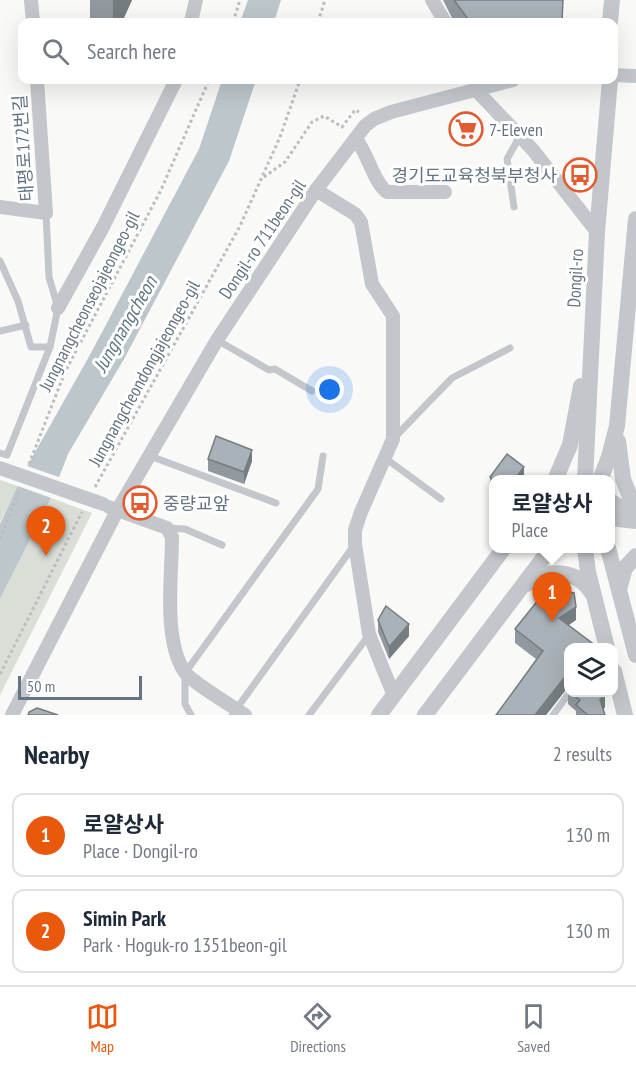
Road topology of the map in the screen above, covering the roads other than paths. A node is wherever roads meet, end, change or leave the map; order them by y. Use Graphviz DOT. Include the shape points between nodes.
graph roads {
  1 [pos="31,0"];
  2 [pos="196,0"];
  3 [pos="432,0"];
  4 [pos="612,0"];
  5 [pos="33,18"];
  6 [pos="192,18"];
  7 [pos="443,18"];
  8 [pos="610,18"];
  9 [pos="618,75"];
  10 [pos="636,76"];
  11 [pos="37,84"];
  12 [pos="174,84"];
  13 [pos="494,84"];
  14 [pos="610,84"];
  15 [pos="476,90"];
  16 [pos="520,136"];
  17 [pos="356,139"];
  18 [pos="316,190"];
  19 [pos="445,192"];
  20 [pos="0,207"];
  21 [pos="514,207"];
  22 [pos="46,213"];
  23 [pos="636,219"];
  24 [pos="597,232"];
  25 [pos="0,261"];
  26 [pos="58,308"];
  27 [pos="26,324"];
  28 [pos="592,329"];
  29 [pos="0,331"];
  30 [pos="217,340"];
  31 [pos="50,347"];
  32 [pos="510,348"];
  33 [pos="312,391"];
  34 [pos="617,426"];
  35 [pos="393,439"];
  36 [pos="0,453"];
  37 [pos="150,456"];
  38 [pos="323,456"];
  39 [pos="385,458"];
  40 [pos="0,468"];
  41 [pos="557,475"];
  42 [pos="585,475"];
  43 [pos="602,475"];
  44 [pos="611,475"];
  45 [pos="441,499"];
  46 [pos="276,503"];
  47 [pos="615,504"];
  48 [pos="117,511"];
  49 [pos="636,512"];
  50 [pos="615,518"];
  51 [pos="636,519"];
  52 [pos="167,528"];
  53 [pos="355,544"];
  54 [pos="222,545"];
  55 [pos="501,553"];
  56 [pos="548,553"];
  57 [pos="586,553"];
  58 [pos="609,553"];
  59 [pos="636,556"];
  60 [pos="521,588"];
  61 [pos="619,590"];
  62 [pos="595,599"];
  63 [pos="369,634"];
  64 [pos="606,643"];
  65 [pos="636,656"];
  66 [pos="185,673"];
  67 [pos="618,687"];
  68 [pos="394,696"];
  69 [pos="567,697"];
  70 [pos="13,713"];
  71 [pos="238,713"];
  72 [pos="29,715"];
  73 [pos="191,715"];
  74 [pos="309,715"];
  75 [pos="379,715"];
  76 [pos="425,715"];
  77 [pos="553,715"];
  78 [pos="625,715"];
  1 -- 5 [label="street"];
  2 -- 6 [label="street"];
  3 -- 7 [label="street"];
  4 -- 8 [label="street"];
  9 -- 10 [label="street"];
  11 -- 22 [label="street, 태평로172번길"];
  12 -- 26 [label="street"];
  13 -- 15 [label="street, Dongil-ro 711beon-gil"];
  14 -- 24 [label="street, Dongil-ro"];
  15 -- 16 [label="street"];
  15 -- 17 [label="street, Dongil-ro 711beon-gil" via="374,119"];
  16 -- 21 [label="lane" via="507,159"];
  16 -- 24 [label="street"];
  17 -- 18 [label="street, Dongil-ro 711beon-gil"];
  17 -- 19 [label="street" via="380,186 387,192"];
  18 -- 30 [label="street, Dongil-ro 711beon-gil"];
  18 -- 35 [label="street" via="356,214 361,222 372,284 393,316"];
  20 -- 22 [label="street"];
  22 -- 26 [label="lane" via="49,277"];
  23 -- 34 [label="street"];
  24 -- 28 [label="street, Dongil-ro"];
  25 -- 27 [label="lane"];
  26 -- 31 [label="lane"];
  27 -- 29 [label="lane"];
  27 -- 31 [label="lane" via="31,347"];
  28 -- 41 [label="street" via="570,445"];
  28 -- 42 [label="street, Dongil-ro"];
  30 -- 33 [label="lane"];
  30 -- 37 [label="street, Dongil-ro 711beon-gil"];
  31 -- 36 [label="lane" via="7,455"];
  32 -- 35 [label="lane" via="452,378"];
  34 -- 43 [label="street"];
  34 -- 44 [label="street"];
  34 -- 49 [label="street" via="623,479"];
  35 -- 39 [label="street"];
  37 -- 46 [label="lane"];
  37 -- 48 [label="street, Dongil-ro 711beon-gil"];
  38 -- 66 [label="lane" via="318,489"];
  39 -- 45 [label="lane"];
  39 -- 53 [label="street" via="361,512"];
  40 -- 48 [label="street, bridge"];
  47 -- 51 [label="street"];
  48 -- 52 [label="street"];
  48 -- 70 [label="street, Dongil-ro 711beon-gil"];
  50 -- 51 [label="street"];
  52 -- 54 [label="lane" via="185,529"];
  52 -- 66 [label="street" via="172,537 171,611 176,652"];
  53 -- 63 [label="street"];
  53 -- 71 [label="lane"];
  55 -- 68 [label="street"];
  56 -- 60 [label="street"];
  57 -- 62 [label="street"];
  58 -- 61 [label="street"];
  59 -- 61 [label="street" via="625,568"];
  60 -- 62 [label="street" via="538,576 557,572 579,579"];
  60 -- 76 [label="street"];
  61 -- 65 [label="street"];
  62 -- 64 [label="street"];
  63 -- 68 [label="street"];
  63 -- 74 [label="lane"];
  66 -- 71 [label="street"];
  66 -- 73 [label="lane" via="185,704"];
  67 -- 78 [label="street"];
  68 -- 75 [label="street"];
  69 -- 77 [label="lane"];
  70 -- 72 [label="street"];
}
